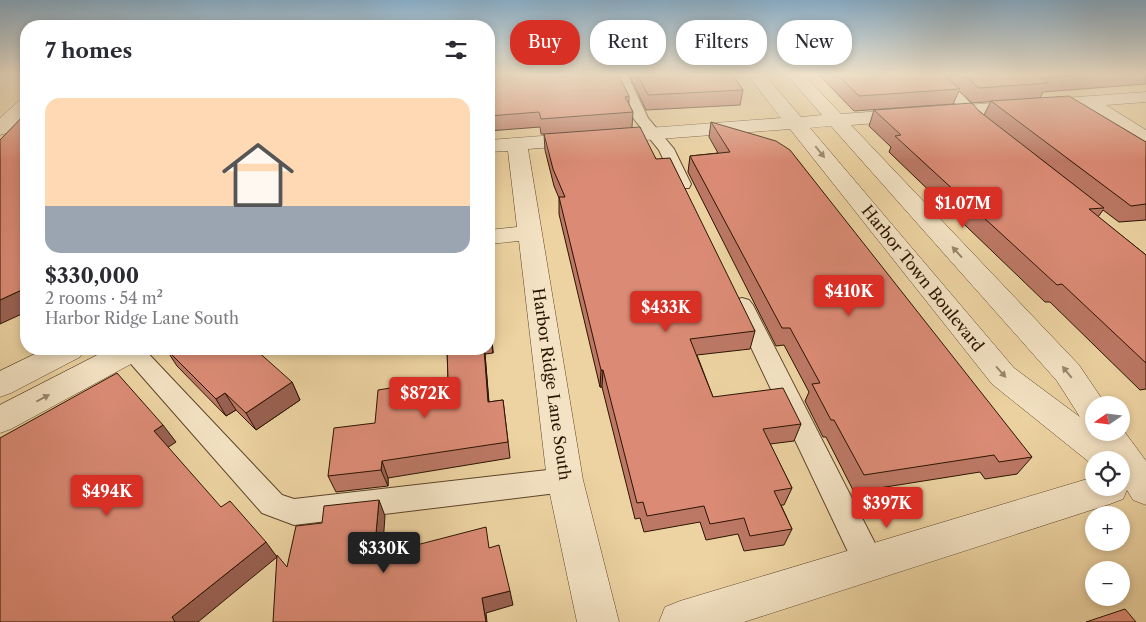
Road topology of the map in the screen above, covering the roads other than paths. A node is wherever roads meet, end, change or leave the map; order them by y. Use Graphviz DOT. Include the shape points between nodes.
graph roads {
  1 [pos="634,103"];
  2 [pos="779,103"];
  3 [pos="821,103"];
  4 [pos="962,103"];
  5 [pos="1060,103"];
  6 [pos="1090,103"];
  7 [pos="20,110"];
  8 [pos="968,110"];
  9 [pos="836,119"];
  10 [pos="795,122"];
  11 [pos="0,129"];
  12 [pos="653,133"];
  13 [pos="994,134"];
  14 [pos="1146,139"];
  15 [pos="503,144"];
  16 [pos="692,202"];
  17 [pos="530,233"];
  18 [pos="495,236"];
  19 [pos="735,290"];
  20 [pos="58,355"];
  21 [pos="124,355"];
  22 [pos="138,355"];
  23 [pos="0,385"];
  24 [pos="1085,398"];
  25 [pos="0,420"];
  26 [pos="1095,451"];
  27 [pos="565,480"];
  28 [pos="1085,492"];
  29 [pos="869,563"];
  30 [pos="598,622"];
  31 [pos="680,622"];
  1 -- 12 [label="lane"];
  2 -- 10 [label="street, Harbor Town Boulevard"];
  3 -- 9 [label="street"];
  4 -- 8 [label="lane"];
  5 -- 8 [label="street"];
  6 -- 14 [label="street"];
  7 -- 11 [label="street"];
  8 -- 9 [label="street"];
  8 -- 13 [label="lane"];
  9 -- 10 [label="street"];
  24 -- 9 [label="street, one-way" via="1068,373"];
  10 -- 12 [label="street"];
  10 -- 26 [label="street, Harbor Town Boulevard, one-way" via="1003,376"];
  12 -- 15 [label="street"];
  12 -- 16 [label="lane" via="666,149"];
  15 -- 17 [label="street, Harbor Ridge Lane South"];
  17 -- 18 [label="street"];
  17 -- 27 [label="street, Harbor Ridge Lane South"];
  19 -- 29 [label="lane"];
  20 -- 23 [label="street"];
  25 -- 21 [label="street, one-way"];
  22 -- 27 [label="lane" via="272,504 294,512"];
  27 -- 30 [label="street, Harbor Ridge Lane South"];
  28 -- 29 [label="street"];
  29 -- 31 [label="street"];
}
